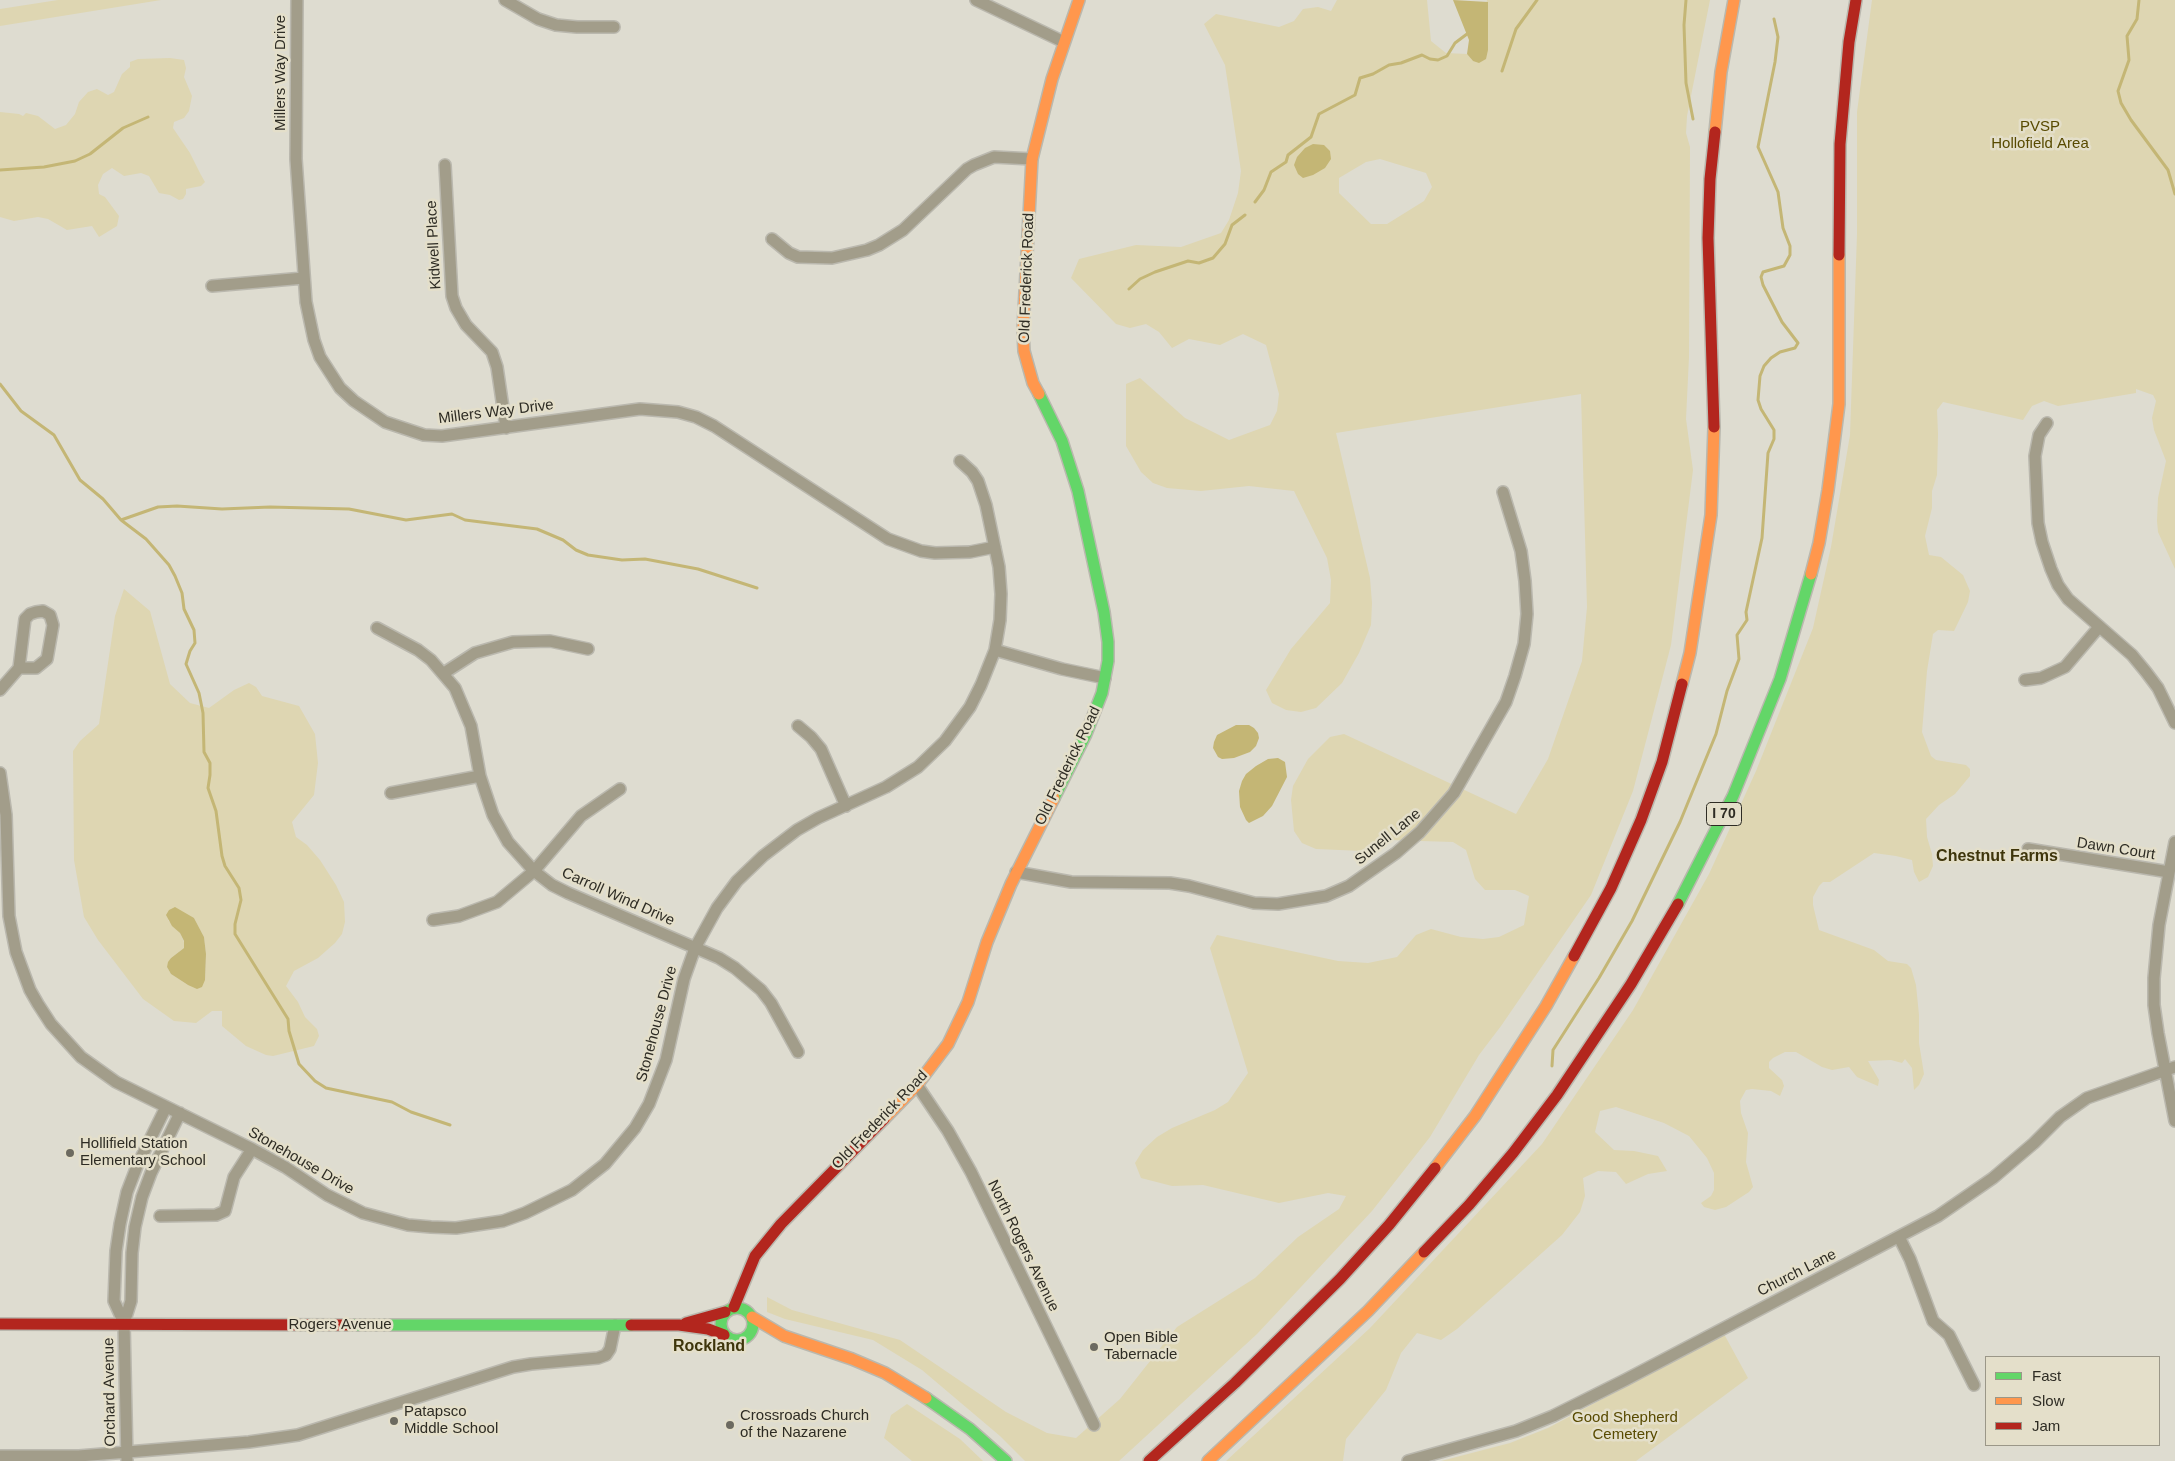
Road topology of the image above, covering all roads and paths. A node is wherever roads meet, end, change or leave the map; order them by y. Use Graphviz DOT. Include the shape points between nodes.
graph roads {
  1 [pos="297,0"];
  2 [pos="505,0"];
  3 [pos="976,0"];
  4 [pos="1078,0"];
  5 [pos="1734,0"];
  6 [pos="1856,0"];
  7 [pos="614,27"];
  8 [pos="1064,42"];
  9 [pos="1032,159"];
  10 [pos="445,165"];
  11 [pos="772,239"];
  12 [pos="304,278"];
  13 [pos="212,286"];
  14 [pos="2047,423"];
  15 [pos="506,428"];
  16 [pos="960,461"];
  17 [pos="1503,492"];
  18 [pos="995,548"];
  19 [pos="2099,627"];
  20 [pos="377,628"];
  21 [pos="588,649"];
  22 [pos="995,650"];
  23 [pos="19,668"];
  24 [pos="444,673"];
  25 [pos="1105,678"];
  26 [pos="2025,680"];
  27 [pos="0,690"];
  28 [pos="2175,723"];
  29 [pos="798,726"];
  30 [pos="0,773"];
  31 [pos="480,776"];
  32 [pos="620,789"];
  33 [pos="391,793"];
  34 [pos="846,806"];
  35 [pos="2175,842"];
  36 [pos="2028,850"];
  37 [pos="534,871"];
  38 [pos="1016,872"];
  39 [pos="2169,872"];
  40 [pos="433,920"];
  41 [pos="696,948"];
  42 [pos="798,1052"];
  43 [pos="2170,1069"];
  44 [pos="917,1085"];
  45 [pos="166,1107"];
  46 [pos="180,1114"];
  47 [pos="2175,1121"];
  48 [pos="252,1148"];
  49 [pos="160,1216"];
  50 [pos="1899,1237"];
  51 [pos="745,1279"];
  52 [pos="729,1310"];
  53 [pos="750,1314"];
  54 [pos="124,1323"];
  55 [pos="0,1324"];
  56 [pos="615,1325"];
  57 [pos="679,1325"];
  58 [pos="724,1335"];
  59 [pos="784,1336"];
  60 [pos="747,1337"];
  61 [pos="1974,1385"];
  62 [pos="1094,1425"];
  63 [pos="0,1456"];
  64 [pos="126,1457"];
  65 [pos="1006,1461"];
  66 [pos="1149,1461"];
  67 [pos="1208,1461"];
  68 [pos="1408,1461"];
  1 -- 12 [label="street, Millers Way Drive" via="296,159"];
  2 -- 7 [label="street" via="538,19 556,24"];
  3 -- 8 [label="street"];
  4 -- 8 [label="main road, Old Frederick Road"];
  5 -- 66 [label="main road" via="1721,72 1710,179 1708,238 1714,437 1711,515 1690,653 1662,762 1641,820 1611,888 1546,1006 1475,1116 1433,1171 1389,1225 1314,1306"];
  6 -- 67 [label="main road, I 70" via="1840,144 1839,404 1828,490 1795,633 1733,796 1667,925 1631,984 1557,1095 1513,1153 1368,1311"];
  8 -- 9 [label="main road, Old Frederick Road"];
  9 -- 11 [label="street" via="994,157 974,165 903,230 867,250 832,258 798,257"];
  9 -- 25 [label="main road, Old Frederick Road" via="1023,304 1024,351 1033,383 1062,441 1078,491 1104,612 1108,642"];
  10 -- 15 [label="street, Kidwell Place" via="452,296 461,318 492,352"];
  12 -- 13 [label="street"];
  12 -- 15 [label="street, Millers Way Drive" via="309,319 320,357 340,388 368,413 385,422 442,436"];
  14 -- 19 [label="street" via="2039,435 2035,456 2042,542 2058,585"];
  15 -- 18 [label="street, Millers Way Drive" via="640,409 678,412 714,426 873,529 904,545 921,551 953,553"];
  16 -- 18 [label="street, Stonehouse Drive" via="978,481"];
  17 -- 38 [label="street, Sunell Lane" via="1521,551 1525,581 1527,614 1524,644 1515,676 1498,717 1454,793 1420,832 1396,853 1349,886 1326,896 1278,904 1254,903 1170,883 1079,883"];
  18 -- 22 [label="street, Stonehouse Drive" via="1001,594"];
  19 -- 26 [label="street" via="2065,667 2041,678"];
  19 -- 28 [label="street" via="2146,672 2158,688"];
  20 -- 24 [label="street, Carroll Wind Drive" via="418,650"];
  21 -- 24 [label="street" via="550,641 514,642 475,653"];
  22 -- 25 [label="street"];
  22 -- 34 [label="street, Stonehouse Drive" via="970,707 945,741 904,777"];
  23 -- 23 [label="street" via="26,619 36,612 50,615 53,625 46,659 36,668"];
  23 -- 27 [label="street"];
  24 -- 31 [label="street, Carroll Wind Drive" via="455,688 469,719"];
  25 -- 38 [label="main road, Old Frederick Road" via="1098,708"];
  29 -- 34 [label="street" via="821,749"];
  30 -- 45 [label="street, Stonehouse Drive" via="6,816 9,916 16,952 30,990 51,1024 81,1057 116,1082"];
  31 -- 33 [label="street"];
  31 -- 37 [label="street, Carroll Wind Drive" via="501,830"];
  32 -- 37 [label="street" via="581,816"];
  34 -- 41 [label="street, Stonehouse Drive" via="798,830 756,862 717,908"];
  35 -- 39 [label="street"];
  36 -- 39 [label="street, Dawn Court"];
  37 -- 40 [label="street" via="497,902 459,916"];
  37 -- 41 [label="street, Carroll Wind Drive" via="568,893"];
  38 -- 44 [label="main road, Old Frederick Road" via="958,1024 936,1062"];
  39 -- 43 [label="street" via="2156,943 2154,978 2156,1014"];
  41 -- 42 [label="street, Carroll Wind Drive" via="735,968 761,990"];
  41 -- 48 [label="street, Stonehouse Drive" via="684,979 666,1060 649,1104 635,1128 605,1164 572,1190 526,1214 456,1228 385,1220 344,1204"];
  43 -- 47 [label="street"];
  43 -- 50 [label="street, Church Lane" via="2109,1089 2071,1108 1993,1178 1962,1201"];
  44 -- 51 [label="main road, Old Frederick Road" via="781,1224 755,1256"];
  44 -- 62 [label="street, North Rogers Avenue" via="971,1172"];
  45 -- 46 [label="street, Stonehouse Drive"];
  45 -- 54 [label="street" via="137,1166 120,1224 114,1301"];
  46 -- 48 [label="street, Stonehouse Drive"];
  46 -- 54 [label="street" via="142,1197 132,1252 131,1301"];
  48 -- 49 [label="street" via="234,1178 225,1211 216,1215"];
  50 -- 61 [label="street" via="1933,1322 1949,1335"];
  50 -- 68 [label="street, Church Lane" via="1535,1424"];
  51 -- 52 [label="main road, Old Frederick Road"];
  51 -- 53 [label="main road, Old Frederick Road"];
  52 -- 53 [label="main road"];
  52 -- 57 [label="main road, Rogers Avenue"];
  52 -- 58 [label="main road" via="720,1323"];
  53 -- 59 [label="main road"];
  53 -- 60 [label="main road" via="753,1326"];
  54 -- 55 [label="main road, Rogers Avenue"];
  54 -- 56 [label="main road, Rogers Avenue"];
  54 -- 64 [label="street, Orchard Avenue"];
  56 -- 57 [label="main road, Rogers Avenue"];
  56 -- 64 [label="street" via="610,1350 598,1358 513,1367 298,1435"];
  57 -- 58 [label="main road, Rogers Avenue"];
  58 -- 60 [label="main road" via="734,1340"];
  59 -- 60 [label="main road"];
  59 -- 65 [label="main road" via="885,1373 970,1429"];
  63 -- 64 [label="street"];
}
